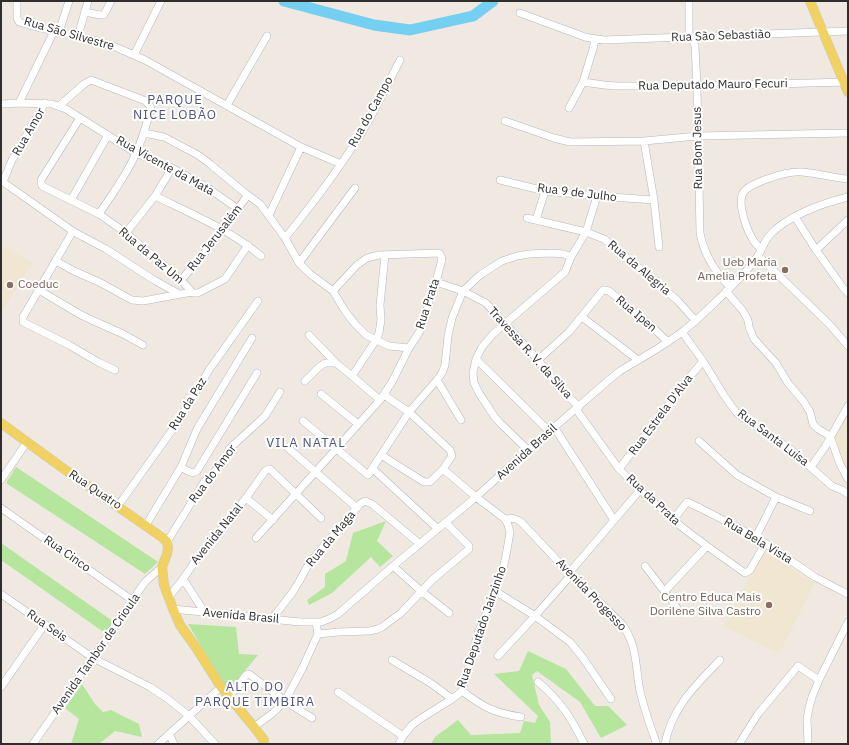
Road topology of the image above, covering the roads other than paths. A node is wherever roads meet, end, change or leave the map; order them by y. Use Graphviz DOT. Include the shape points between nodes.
graph roads {
  1 [pos="17,1"];
  2 [pos="70,1"];
  3 [pos="88,1"];
  4 [pos="111,1"];
  5 [pos="161,1"];
  6 [pos="689,1"];
  7 [pos="810,1"];
  8 [pos="85,12"];
  9 [pos="520,13"];
  10 [pos="56,31"];
  11 [pos="848,31"];
  12 [pos="823,32"];
  13 [pos="78,36"];
  14 [pos="268,36"];
  15 [pos="689,38"];
  16 [pos="595,39"];
  17 [pos="134,55"];
  18 [pos="400,60"];
  19 [pos="583,82"];
  20 [pos="846,82"];
  21 [pos="697,86"];
  22 [pos="848,92"];
  23 [pos="20,103"];
  24 [pos="45,103"];
  25 [pos="1,104"];
  26 [pos="226,105"];
  27 [pos="59,106"];
  28 [pos="569,108"];
  29 [pos="80,118"];
  30 [pos="505,121"];
  31 [pos="144,133"];
  32 [pos="848,133"];
  33 [pos="108,135"];
  34 [pos="698,136"];
  35 [pos="644,141"];
  36 [pos="301,147"];
  37 [pos="136,153"];
  38 [pos="341,164"];
  39 [pos="172,168"];
  40 [pos="848,179"];
  41 [pos="500,180"];
  42 [pos="355,188"];
  43 [pos="545,191"];
  44 [pos="248,195"];
  45 [pos="155,196"];
  46 [pos="597,196"];
  47 [pos="848,197"];
  48 [pos="71,200"];
  49 [pos="654,200"];
  50 [pos="238,209"];
  51 [pos="99,214"];
  52 [pos="269,216"];
  53 [pos="795,217"];
  54 [pos="527,218"];
  55 [pos="536,220"];
  56 [pos="848,220"];
  57 [pos="222,230"];
  58 [pos="73,231"];
  59 [pos="586,232"];
  60 [pos="126,233"];
  61 [pos="285,238"];
  62 [pos="248,245"];
  63 [pos="660,247"];
  64 [pos="816,250"];
  65 [pos="759,253"];
  66 [pos="385,255"];
  67 [pos="261,256"];
  68 [pos="571,257"];
  69 [pos="56,261"];
  70 [pos="299,263"];
  71 [pos="181,280"];
  72 [pos="436,282"];
  73 [pos="728,289"];
  74 [pos="39,290"];
  75 [pos="333,291"];
  76 [pos="192,292"];
  77 [pos="463,292"];
  78 [pos="848,293"];
  79 [pos="180,294"];
  80 [pos="258,301"];
  81 [pos="582,317"];
  82 [pos="695,320"];
  83 [pos="505,323"];
  84 [pos="682,332"];
  85 [pos="309,335"];
  86 [pos="252,338"];
  87 [pos="376,340"];
  88 [pos="668,342"];
  89 [pos="143,345"];
  90 [pos="848,346"];
  91 [pos="409,348"];
  92 [pos="476,359"];
  93 [pos="538,360"];
  94 [pos="638,360"];
  95 [pos="703,361"];
  96 [pos="336,363"];
  97 [pos="114,370"];
  98 [pos="257,373"];
  99 [pos="352,376"];
  100 [pos="437,380"];
  101 [pos="305,381"];
  102 [pos="280,392"];
  103 [pos="321,394"];
  104 [pos="382,397"];
  105 [pos="577,408"];
  106 [pos="847,409"];
  107 [pos="409,412"];
  108 [pos="461,420"];
  109 [pos="303,421"];
  110 [pos="1,423"];
  111 [pos="358,424"];
  112 [pos="552,429"];
  113 [pos="830,436"];
  114 [pos="699,441"];
  115 [pos="27,442"];
  116 [pos="288,448"];
  117 [pos="336,448"];
  118 [pos="528,450"];
  119 [pos="381,455"];
  120 [pos="181,467"];
  121 [pos="811,467"];
  122 [pos="373,469"];
  123 [pos="443,469"];
  124 [pos="619,469"];
  125 [pos="316,472"];
  126 [pos="1,480"];
  127 [pos="848,480"];
  128 [pos="640,490"];
  129 [pos="296,494"];
  130 [pos="848,494"];
  131 [pos="476,497"];
  132 [pos="776,497"];
  133 [pos="246,498"];
  134 [pos="118,506"];
  135 [pos="1,508"];
  136 [pos="357,508"];
  137 [pos="810,511"];
  138 [pos="321,518"];
  139 [pos="273,520"];
  140 [pos="505,520"];
  141 [pos="614,520"];
  142 [pos="673,520"];
  143 [pos="446,523"];
  144 [pos="146,525"];
  145 [pos="438,529"];
  146 [pos="756,537"];
  147 [pos="256,538"];
  148 [pos="167,542"];
  149 [pos="420,544"];
  150 [pos="766,544"];
  151 [pos="707,546"];
  152 [pos="393,566"];
  153 [pos="645,566"];
  154 [pos="162,567"];
  155 [pos="570,574"];
  156 [pos="183,579"];
  157 [pos="421,591"];
  158 [pos="495,591"];
  159 [pos="665,591"];
  160 [pos="1,594"];
  161 [pos="848,594"];
  162 [pos="169,597"];
  163 [pos="132,600"];
  164 [pos="677,608"];
  165 [pos="173,609"];
  166 [pos="205,613"];
  167 [pos="449,613"];
  168 [pos="535,616"];
  169 [pos="272,619"];
  170 [pos="316,622"];
  171 [pos="848,622"];
  172 [pos="45,624"];
  173 [pos="318,634"];
  174 [pos="498,656"];
  175 [pos="93,658"];
  176 [pos="392,660"];
  177 [pos="720,660"];
  178 [pos="819,680"];
  179 [pos="538,682"];
  180 [pos="1,687"];
  181 [pos="220,687"];
  182 [pos="462,691"];
  183 [pos="338,692"];
  184 [pos="228,696"];
  185 [pos="452,698"];
  186 [pos="611,699"];
  187 [pos="285,701"];
  188 [pos="189,716"];
  189 [pos="521,717"];
  190 [pos="312,718"];
  191 [pos="254,727"];
  192 [pos="169,734"];
  193 [pos="403,736"];
  194 [pos="665,741"];
  195 [pos="656,742"];
  196 [pos="265,743"];
  197 [pos="33,744"];
  198 [pos="158,744"];
  199 [pos="174,744"];
  200 [pos="215,744"];
  201 [pos="399,744"];
  202 [pos="584,744"];
  203 [pos="648,744"];
  204 [pos="739,744"];
  205 [pos="808,744"];
  1 -- 10 [label="street, Rua São Silvestre" via="19,22"];
  2 -- 10 [label="street"];
  3 -- 8 [label="street"];
  4 -- 8 [label="street" via="104,15"];
  5 -- 17 [label="street"];
  6 -- 15 [label="street, Rua Bom Jesus"];
  7 -- 12 [label="main road"];
  8 -- 13 [label="street"];
  9 -- 16 [label="street, Rua São Sebastião"];
  10 -- 13 [label="street, Rua São Silvestre"];
  10 -- 23 [label="street"];
  11 -- 12 [label="street, Rua São Sebastião"];
  12 -- 15 [label="street, Rua São Sebastião"];
  12 -- 20 [label="main road"];
  13 -- 17 [label="street, Rua São Silvestre" via="111,45"];
  14 -- 26 [label="street"];
  15 -- 16 [label="street, Rua São Sebastião"];
  15 -- 21 [label="street, Rua Bom Jesus" via="695,46"];
  16 -- 19 [label="street"];
  17 -- 26 [label="street, Rua São Silvestre"];
  18 -- 38 [label="street, Rua do Campo" via="369,120"];
  19 -- 21 [label="street, Rua Deputado Mauro Fecuri" via="617,86"];
  19 -- 28 [label="street"];
  20 -- 21 [label="street, Rua Deputado Mauro Fecuri"];
  20 -- 22 [label="main road"];
  21 -- 34 [label="street, Rua Bom Jesus"];
  23 -- 24 [label="street, Rua Vicente da Mata"];
  23 -- 25 [label="street, Rua Vicente da Mata"];
  24 -- 27 [label="street, Rua Vicente da Mata"];
  24 -- 58 [label="street, Rua Amor" via="12,160 3,182"];
  26 -- 36 [label="street, Rua São Silvestre"];
  27 -- 29 [label="street, Rua Vicente da Mata"];
  27 -- 31 [label="street" via="91,80 146,101 150,109"];
  29 -- 33 [label="street, Rua Vicente da Mata"];
  29 -- 48 [label="street, Rua da Paz Um" via="41,180 44,188"];
  30 -- 35 [label="street" via="570,142"];
  31 -- 37 [label="street"];
  31 -- 44 [label="street" via="164,137 198,155"];
  32 -- 34 [label="street"];
  33 -- 37 [label="street, Rua Vicente da Mata"];
  33 -- 48 [label="street"];
  34 -- 35 [label="street"];
  34 -- 73 [label="street, Rua Bom Jesus" via="701,239 710,261"];
  35 -- 49 [label="street"];
  36 -- 38 [label="street"];
  36 -- 52 [label="street"];
  37 -- 39 [label="street, Rua Vicente da Mata"];
  37 -- 51 [label="street"];
  38 -- 61 [label="street, Rua do Campo"];
  39 -- 45 [label="street"];
  39 -- 50 [label="street, Rua Vicente da Mata" via="205,186"];
  40 -- 65 [label="street" via="792,172 764,180 748,188 743,193 741,206"];
  41 -- 43 [label="street, Rua 9 de Julho"];
  42 -- 70 [label="street"];
  43 -- 46 [label="street, Rua 9 de Julho"];
  43 -- 55 [label="street"];
  44 -- 50 [label="street, Rua Jerusalém"];
  44 -- 52 [label="street" via="260,204"];
  45 -- 57 [label="street"];
  45 -- 60 [label="street"];
  46 -- 49 [label="street, Rua 9 de Julho"];
  46 -- 59 [label="street"];
  47 -- 53 [label="street, Avenida Brasil"];
  48 -- 51 [label="street, Rua da Paz Um"];
  49 -- 63 [label="street"];
  50 -- 57 [label="street, Rua Jerusalém"];
  51 -- 60 [label="street, Rua da Paz Um"];
  52 -- 61 [label="street"];
  53 -- 64 [label="street"];
  53 -- 65 [label="street, Avenida Brasil" via="775,230"];
  54 -- 55 [label="street, Rua da Alegria"];
  55 -- 59 [label="street, Rua da Alegria"];
  56 -- 64 [label="street"];
  57 -- 62 [label="street"];
  57 -- 71 [label="street, Rua Jerusalém"];
  58 -- 69 [label="street"];
  58 -- 79 [label="street"];
  59 -- 68 [label="street"];
  59 -- 82 [label="street, Rua da Alegria" via="604,239 623,254 677,300"];
  60 -- 71 [label="street, Rua da Paz Um"];
  61 -- 70 [label="street"];
  62 -- 67 [label="street"];
  62 -- 76 [label="street, Rua da Paz Um" via="225,279 198,293"];
  64 -- 78 [label="street"];
  65 -- 73 [label="street, Avenida Brasil"];
  65 -- 90 [label="street"];
  66 -- 72 [label="street, Rua Prata" via="439,253 442,259"];
  66 -- 75 [label="street" via="368,258 357,265"];
  66 -- 87 [label="street" via="381,320"];
  68 -- 77 [label="street" via="551,253 510,258 480,275"];
  68 -- 83 [label="street" via="562,275"];
  69 -- 74 [label="street"];
  69 -- 79 [label="street" via="132,300 143,301"];
  70 -- 75 [label="street"];
  71 -- 76 [label="street, Rua da Paz Um"];
  72 -- 77 [label="street, Travessa R. V. da Silva"];
  72 -- 91 [label="street, Rua Prata" via="420,331"];
  73 -- 82 [label="street, Avenida Brasil"];
  73 -- 113 [label="street, Rua Bom Jesus" via="748,320 754,339 776,363 804,402 813,424 818,430"];
  74 -- 89 [label="street" via="81,315"];
  74 -- 97 [label="street" via="22,319 24,322"];
  75 -- 87 [label="street" via="355,324 366,335"];
  76 -- 79 [label="street"];
  77 -- 83 [label="street, Travessa R. V. da Silva" via="486,303"];
  77 -- 100 [label="street" via="452,318 445,365"];
  80 -- 134 [label="street, Rua da Paz" via="209,370 178,422"];
  81 -- 88 [label="street, Rua Ipen" via="605,290"];
  81 -- 93 [label="street"];
  81 -- 94 [label="street"];
  82 -- 84 [label="street, Avenida Brasil"];
  83 -- 92 [label="street" via="482,347"];
  83 -- 93 [label="street, Travessa R. V. da Silva"];
  84 -- 88 [label="street, Avenida Brasil"];
  84 -- 95 [label="street, Rua Santa Luísa"];
  85 -- 96 [label="street"];
  86 -- 120 [label="street" via="197,430"];
  87 -- 91 [label="street" via="388,346"];
  87 -- 99 [label="street"];
  88 -- 94 [label="street, Avenida Brasil"];
  91 -- 104 [label="street, Rua Prata"];
  92 -- 112 [label="street"];
  92 -- 118 [label="street" via="473,373 479,393 500,423"];
  93 -- 105 [label="street, Travessa R. V. da Silva"];
  94 -- 105 [label="street, Avenida Brasil" via="620,371"];
  95 -- 121 [label="street, Rua Santa Luísa" via="736,412 790,449"];
  95 -- 124 [label="street, Rua Estrela D'Alva"];
  96 -- 99 [label="street"];
  96 -- 101 [label="street" via="325,363"];
  98 -- 120 [label="street" via="198,471 192,473"];
  99 -- 104 [label="street"];
  100 -- 107 [label="street"];
  100 -- 108 [label="street"];
  102 -- 148 [label="street, Rua do Amor" via="264,416 229,449 225,461 204,482"];
  103 -- 111 [label="street"];
  104 -- 107 [label="street"];
  104 -- 111 [label="street"];
  105 -- 112 [label="street, Avenida Brasil"];
  105 -- 124 [label="street, Rua da Prata"];
  106 -- 113 [label="street"];
  107 -- 119 [label="street"];
  107 -- 123 [label="street" via="451,453 452,456"];
  109 -- 117 [label="street"];
  110 -- 115 [label="main road, Rua Quatro"];
  111 -- 117 [label="street"];
  112 -- 118 [label="street, Avenida Brasil"];
  112 -- 141 [label="street"];
  113 -- 121 [label="street"];
  113 -- 127 [label="street"];
  114 -- 132 [label="street" via="737,476"];
  115 -- 126 [label="street"];
  115 -- 134 [label="main road, Rua Quatro" via="92,483"];
  116 -- 125 [label="street"];
  117 -- 122 [label="street" via="368,475"];
  117 -- 125 [label="street"];
  118 -- 131 [label="street, Avenida Brasil"];
  119 -- 122 [label="street"];
  119 -- 123 [label="street" via="427,483"];
  120 -- 144 [label="street"];
  121 -- 130 [label="street, Rua Santa Luísa" via="832,486"];
  122 -- 145 [label="street"];
  123 -- 131 [label="street"];
  124 -- 128 [label="street, Rua da Prata"];
  125 -- 129 [label="street"];
  125 -- 136 [label="street"];
  128 -- 141 [label="street"];
  128 -- 142 [label="street, Rua da Prata"];
  129 -- 133 [label="street" via="268,469"];
  129 -- 138 [label="street"];
  129 -- 139 [label="street"];
  131 -- 140 [label="street"];
  131 -- 143 [label="street, Avenida Brasil"];
  132 -- 137 [label="street"];
  132 -- 146 [label="street"];
  133 -- 139 [label="street, Avenida Natal"];
  133 -- 156 [label="street, Avenida Natal"];
  134 -- 144 [label="main road, Rua Quatro"];
  135 -- 163 [label="street, Rua Cinco"];
  136 -- 149 [label="street, Rua da Maga" via="365,501 372,504"];
  136 -- 169 [label="street, Rua da Maga" via="316,555"];
  139 -- 147 [label="street"];
  140 -- 155 [label="street, Avenida Progesso" via="511,518 521,522"];
  140 -- 158 [label="street, Rua Deputado Jairzinho" via="510,532 504,565"];
  141 -- 155 [label="street"];
  142 -- 146 [label="street, Rua Bela Vista" via="687,502"];
  142 -- 151 [label="street, Rua da Prata"];
  143 -- 145 [label="street, Avenida Brasil"];
  143 -- 157 [label="street" via="469,549"];
  144 -- 148 [label="main road, Rua Quatro"];
  145 -- 149 [label="street, Avenida Brasil"];
  146 -- 150 [label="street, Rua Bela Vista"];
  148 -- 154 [label="main road" via="167,554"];
  149 -- 152 [label="street, Avenida Brasil"];
  150 -- 151 [label="street, Rua da Prata" via="747,572 743,572"];
  150 -- 161 [label="street, Rua Bela Vista" via="815,577"];
  151 -- 159 [label="street"];
  152 -- 157 [label="street"];
  152 -- 170 [label="street, Avenida Brasil" via="334,616"];
  153 -- 159 [label="street"];
  154 -- 162 [label="main road" via="164,585"];
  154 -- 163 [label="street, Avenida Tambor de Crioula" via="145,582"];
  155 -- 168 [label="street"];
  155 -- 195 [label="street, Avenida Progesso" via="621,623 630,636 636,657 640,690"];
  156 -- 162 [label="street, Avenida Natal"];
  156 -- 166 [label="street"];
  157 -- 167 [label="street"];
  157 -- 173 [label="street" via="401,613 378,630"];
  158 -- 168 [label="street"];
  158 -- 182 [label="street, Rua Deputado Jairzinho" via="478,632"];
  159 -- 164 [label="street"];
  160 -- 172 [label="street, Rua Seis"];
  162 -- 165 [label="main road"];
  163 -- 175 [label="street, Avenida Tambor de Crioula"];
  165 -- 166 [label="street, Avenida Brasil"];
  165 -- 181 [label="main road"];
  166 -- 169 [label="street, Avenida Brasil"];
  168 -- 174 [label="street"];
  168 -- 186 [label="street" via="570,642"];
  169 -- 170 [label="street, Avenida Brasil"];
  170 -- 173 [label="street"];
  171 -- 178 [label="street"];
  172 -- 175 [label="street, Rua Seis"];
  172 -- 180 [label="street"];
  173 -- 187 [label="street"];
  175 -- 188 [label="street, Rua Seis" via="150,687"];
  175 -- 197 [label="street, Avenida Tambor de Crioula"];
  176 -- 185 [label="street"];
  177 -- 194 [label="street" via="678,708"];
  178 -- 204 [label="street" via="798,666 758,714"];
  178 -- 205 [label="street" via="809,708"];
  179 -- 202 [label="street" via="561,705"];
  181 -- 184 [label="main road"];
  181 -- 188 [label="street"];
  182 -- 185 [label="street, Rua Deputado Jairzinho"];
  182 -- 189 [label="street" via="493,711"];
  183 -- 193 [label="street"];
  184 -- 187 [label="street" via="247,674"];
  184 -- 191 [label="main road"];
  185 -- 193 [label="street, Rua Deputado Jairzinho" via="412,725"];
  187 -- 190 [label="street"];
  187 -- 191 [label="street" via="273,714"];
  188 -- 192 [label="street"];
  188 -- 200 [label="street, Rua Seis"];
  191 -- 196 [label="main road"];
  192 -- 198 [label="street"];
  192 -- 199 [label="street"];
  193 -- 201 [label="street, Rua Deputado Jairzinho"];
  194 -- 195 [label="street"];
  195 -- 203 [label="street"];
}
